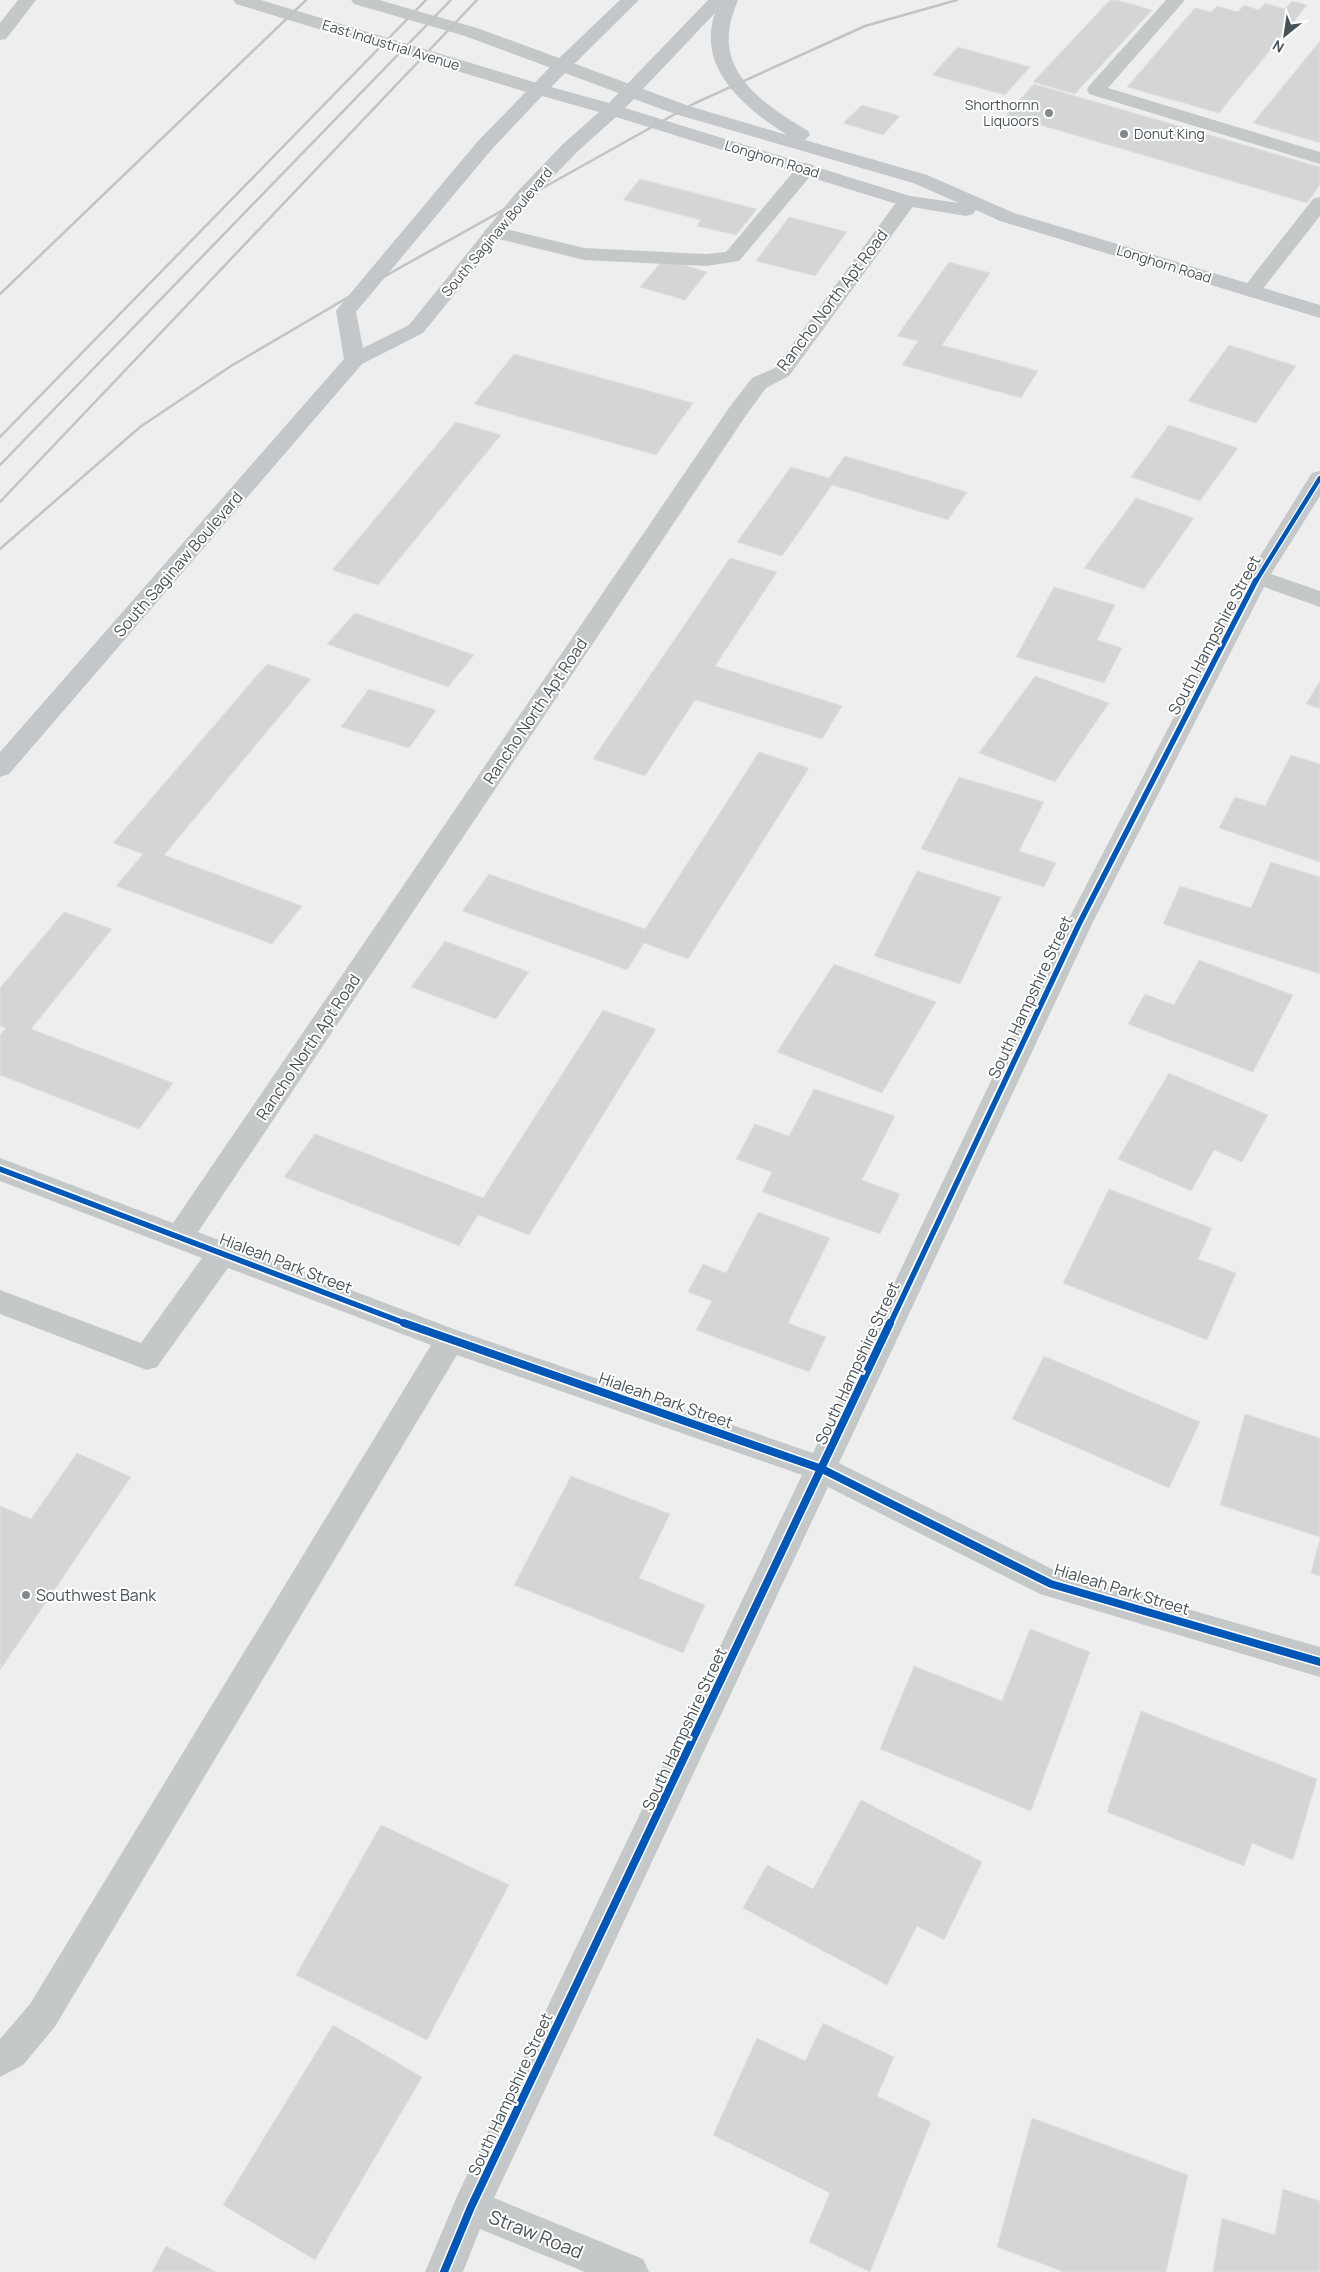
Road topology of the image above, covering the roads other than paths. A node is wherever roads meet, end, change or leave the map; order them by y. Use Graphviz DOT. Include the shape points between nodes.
graph roads {
  1 [pos="242,0"];
  2 [pos="360,0"];
  3 [pos="630,0"];
  4 [pos="718,0"];
  5 [pos="729,0"];
  6 [pos="1176,0"];
  7 [pos="0,4"];
  8 [pos="24,5"];
  9 [pos="0,35"];
  10 [pos="562,66"];
  11 [pos="540,90"];
  12 [pos="631,91"];
  13 [pos="612,110"];
  14 [pos="830,153"];
  15 [pos="1320,158"];
  16 [pos="806,169"];
  17 [pos="907,201"];
  18 [pos="1320,203"];
  19 [pos="1007,217"];
  20 [pos="494,232"];
  21 [pos="1251,291"];
  22 [pos="1320,312"];
  23 [pos="355,360"];
  24 [pos="1320,478"];
  25 [pos="1258,577"];
  26 [pos="1320,599"];
  27 [pos="0,768"];
  28 [pos="0,1169"];
  29 [pos="179,1237"];
  30 [pos="222,1253"];
  31 [pos="0,1302"];
  32 [pos="450,1340"];
  33 [pos="822,1469"];
  34 [pos="1320,1662"];
  35 [pos="0,2059"];
  36 [pos="471,2208"];
  37 [pos="444,2272"];
  38 [pos="630,2272"];
  1 -- 11 [label="street, East Industrial Avenue"];
  2 -- 10 [label="street" via="470,32"];
  3 -- 10 [label="main road"];
  4 -- 12 [label="main road, South Saginaw Boulevard"];
  5 -- 14 [label="main road" via="720,29 719,48 737,86 752,102"];
  6 -- 15 [label="street" via="1096,90"];
  7 -- 8 [label="street"];
  8 -- 9 [label="street"];
  10 -- 11 [label="main road"];
  10 -- 12 [label="street"];
  11 -- 13 [label="main road, Longhorn Road"];
  11 -- 23 [label="main road" via="485,145 346,310"];
  12 -- 13 [label="main road, South Saginaw Boulevard"];
  12 -- 14 [label="main road, Longhorn Road" via="682,110"];
  13 -- 16 [label="main road, Longhorn Road"];
  13 -- 20 [label="main road, South Saginaw Boulevard" via="570,148"];
  14 -- 19 [label="main road, Longhorn Road" via="920,179"];
  16 -- 17 [label="main road, Longhorn Road"];
  16 -- 20 [label="street" via="732,257 706,260 584,254"];
  17 -- 19 [label="main road, Longhorn Road"];
  17 -- 29 [label="street, Rancho North Apt Road" via="782,372 759,383 739,410"];
  18 -- 21 [label="street"];
  19 -- 21 [label="main road, Longhorn Road"];
  20 -- 23 [label="main road, South Saginaw Boulevard" via="416,329"];
  21 -- 22 [label="main road, Longhorn Road"];
  23 -- 27 [label="main road, South Saginaw Boulevard"];
  24 -- 25 [label="street, South Hampshire Street"];
  25 -- 26 [label="street"];
  25 -- 33 [label="street, South Hampshire Street" via="1079,924"];
  28 -- 29 [label="street, Hialeah Park Street"];
  29 -- 30 [label="street, Hialeah Park Street"];
  30 -- 31 [label="street" via="147,1358"];
  30 -- 32 [label="street, Hialeah Park Street"];
  32 -- 33 [label="street, Hialeah Park Street"];
  32 -- 35 [label="street" via="42,2016 10,2054"];
  33 -- 34 [label="street, Hialeah Park Street" via="1051,1584"];
  33 -- 36 [label="street, South Hampshire Street"];
  36 -- 37 [label="street, South Hampshire Street"];
  36 -- 38 [label="street, Straw Road"];
}
